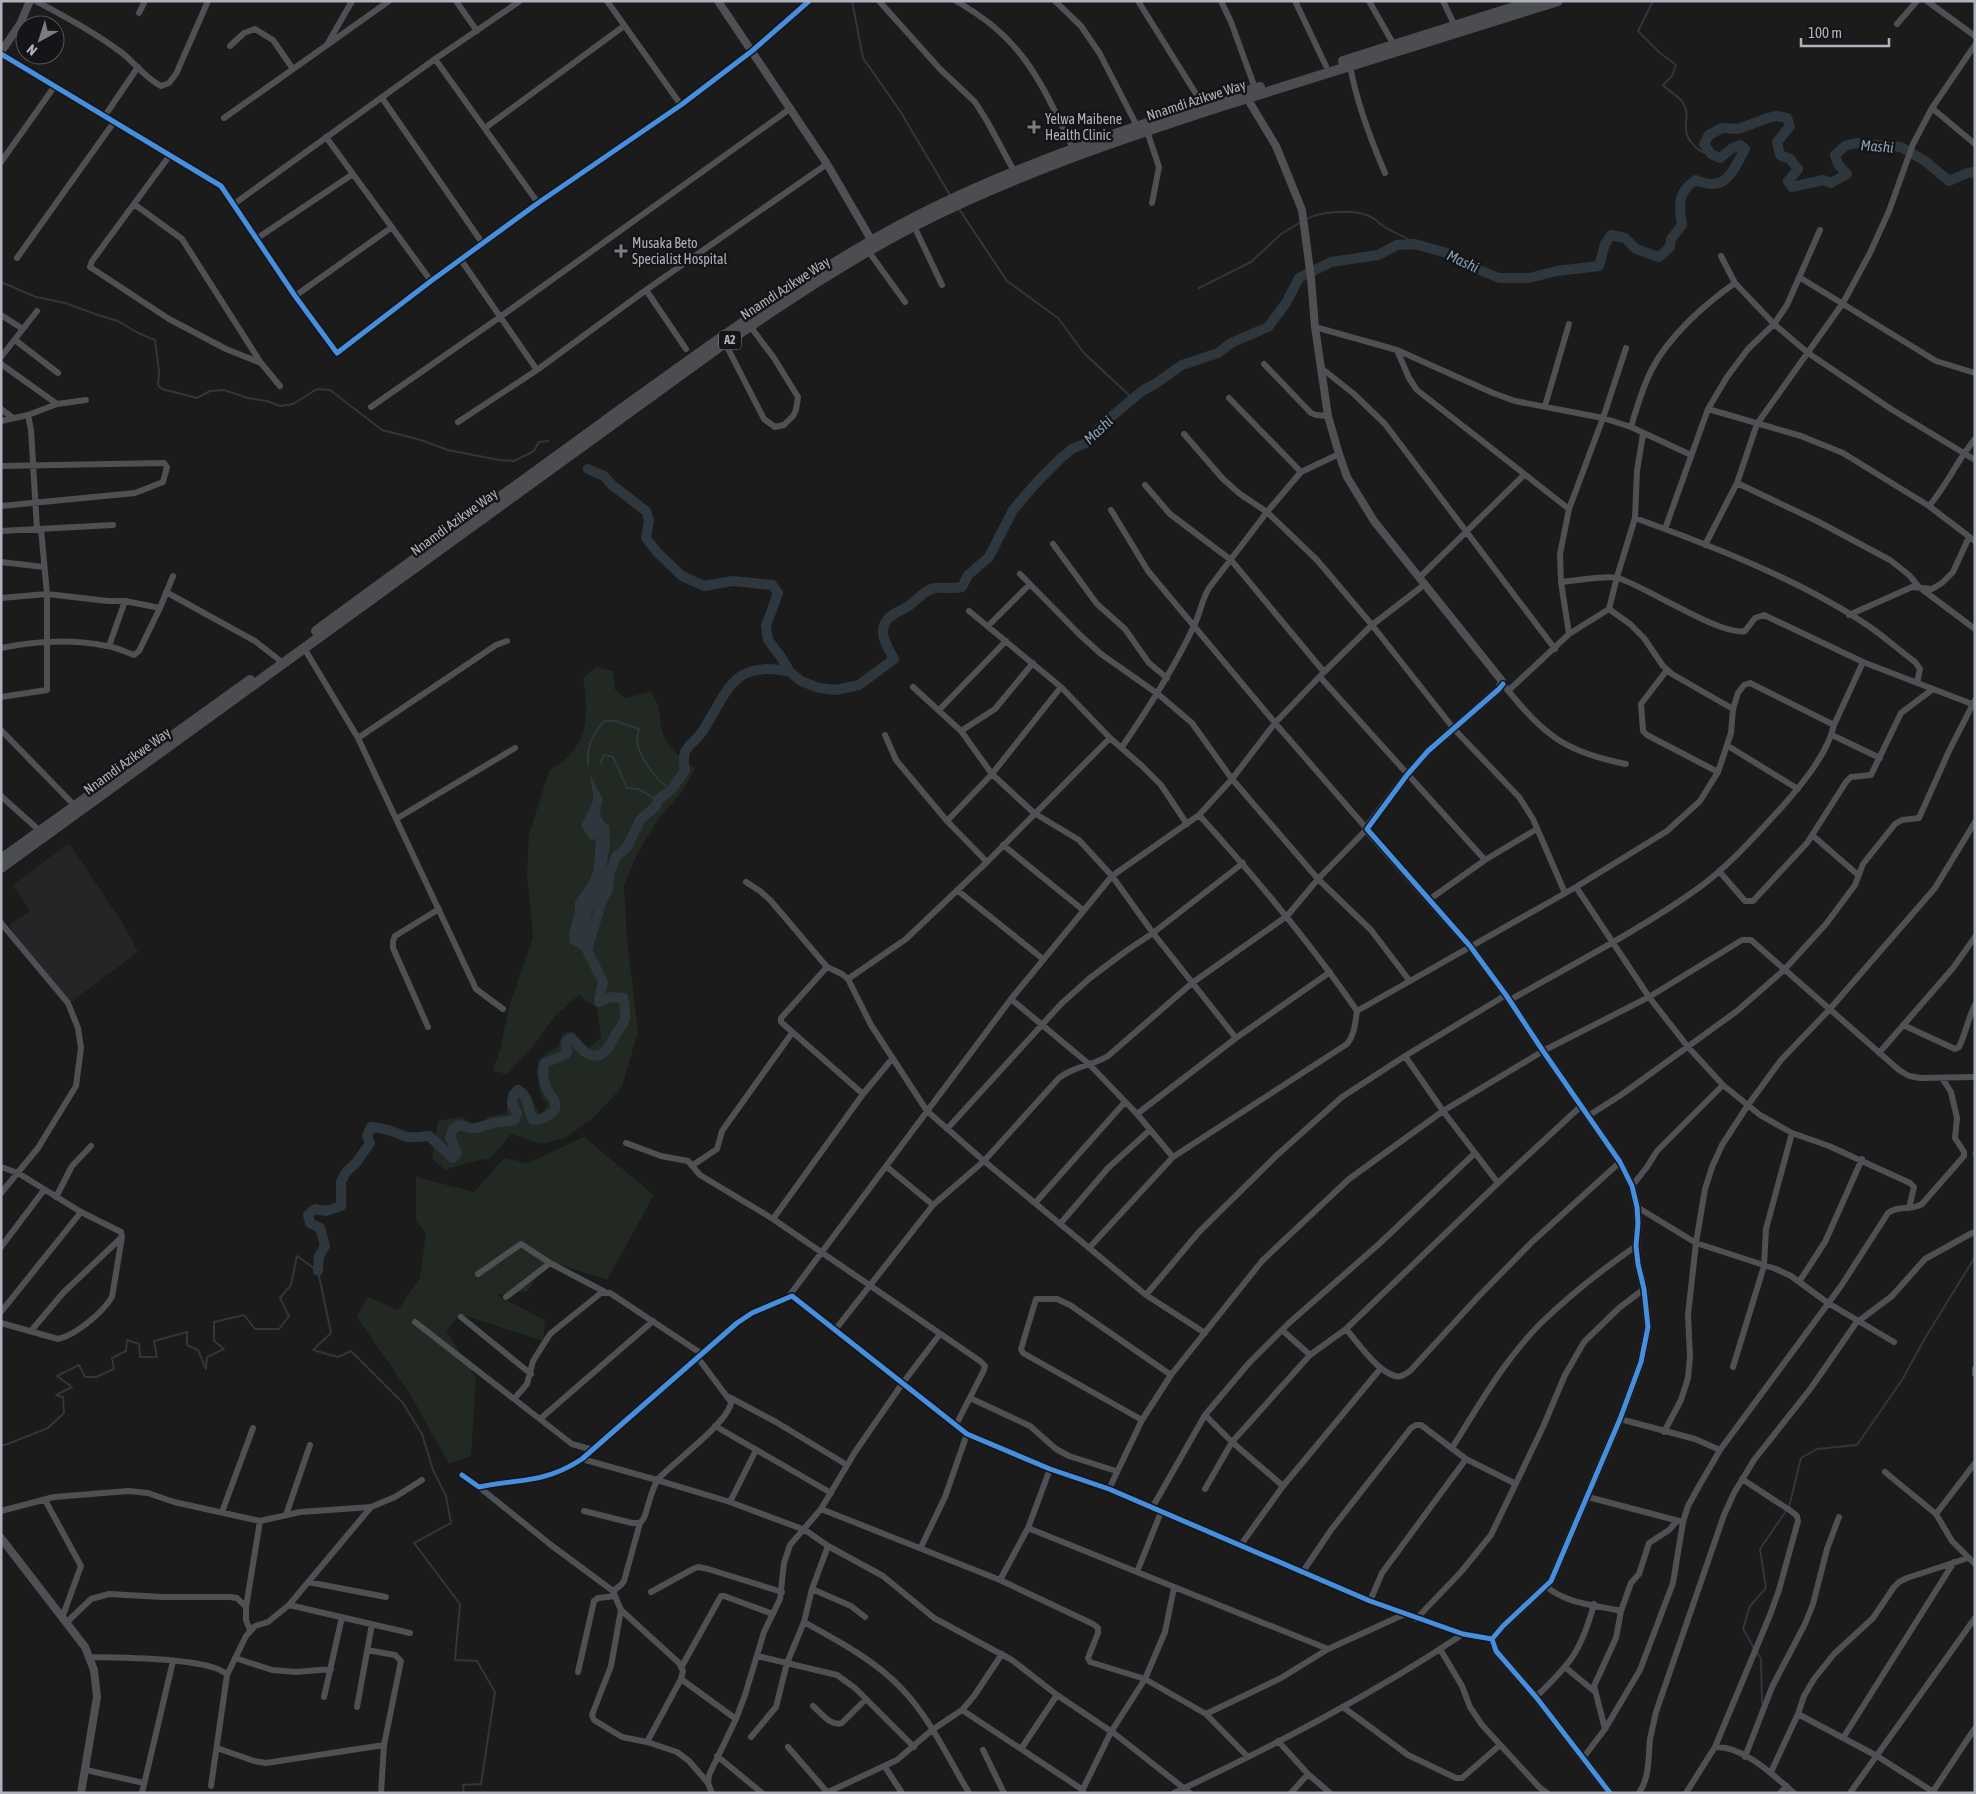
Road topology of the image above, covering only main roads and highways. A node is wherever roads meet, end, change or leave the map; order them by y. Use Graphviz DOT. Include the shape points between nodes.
graph roads {
  1 [pos="1533,1"];
  2 [pos="1558,1"];
  3 [pos="1520,3"];
  4 [pos="872,247"];
  5 [pos="492,508"];
  6 [pos="1,858"];
  7 [pos="1,868"];
  1 -- 3 [label="highway, Nnamdi Azikwe Way / A2"];
  2 -- 4 [label="highway, Nnamdi Azikwe Way / A2" via="1090,150 1026,175"];
  3 -- 4 [label="highway, Nnamdi Azikwe Way / A2" via="1073,148 1014,171 924,213"];
  4 -- 5 [label="highway, Nnamdi Azikwe Way / A2" via="725,343"];
  4 -- 5 [label="highway, Nnamdi Azikwe Way / A2" via="819,272 728,331"];
  5 -- 6 [label="highway, Nnamdi Azikwe Way / A2"];
  5 -- 7 [label="highway, Nnamdi Azikwe Way / A2"];
}
